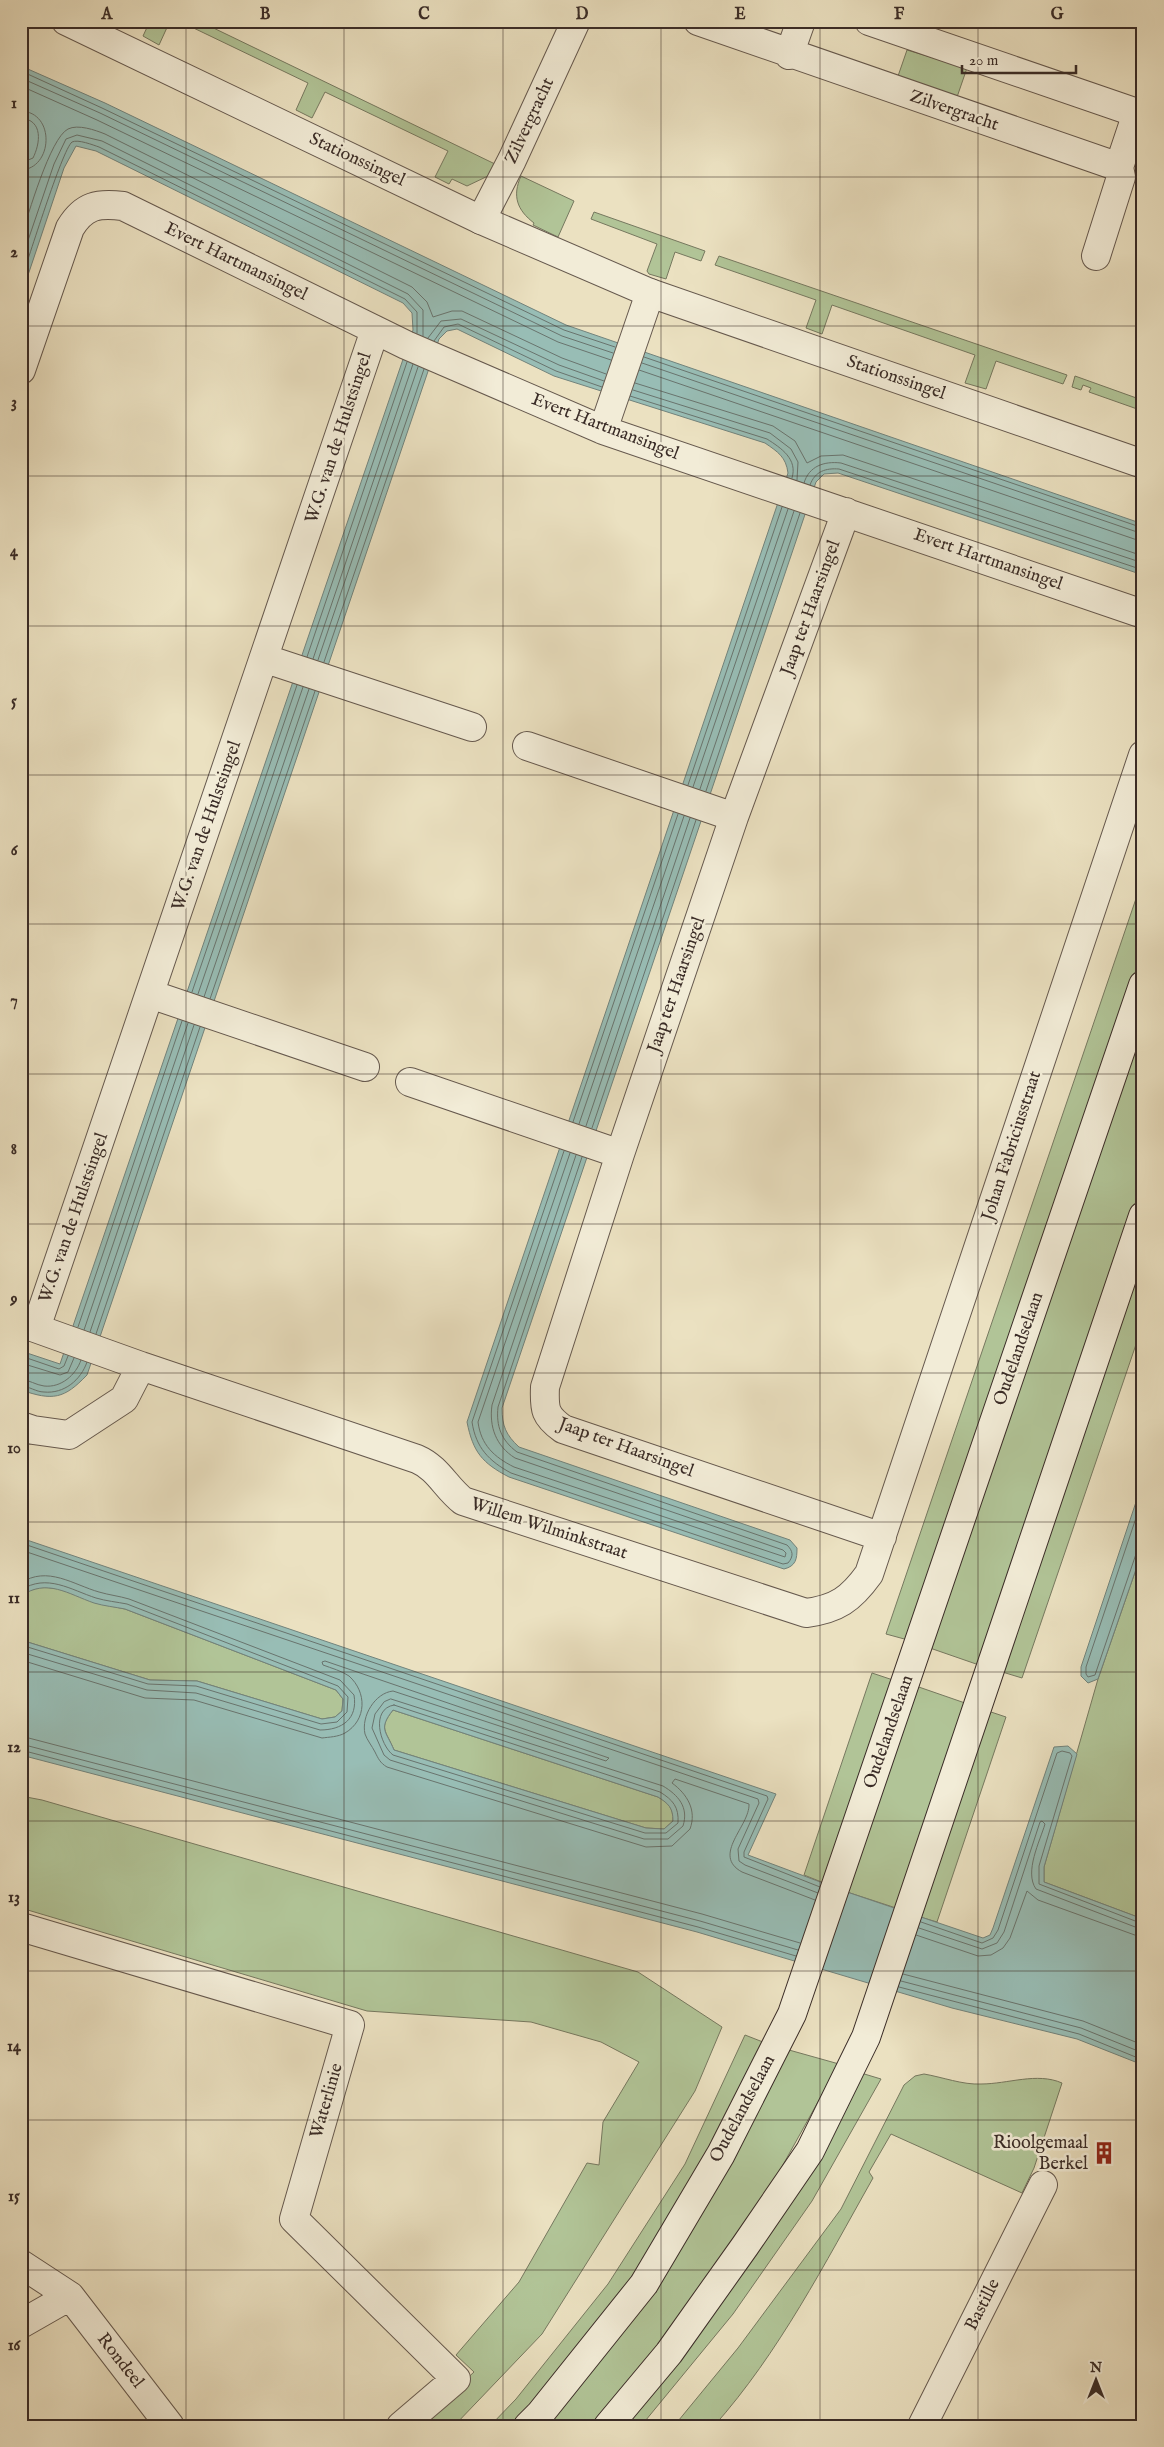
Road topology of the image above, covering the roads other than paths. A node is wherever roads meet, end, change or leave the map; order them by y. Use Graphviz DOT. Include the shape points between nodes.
graph roads {
  1 [pos="66,21"];
  2 [pos="576,21"];
  3 [pos="698,21"];
  4 [pos="801,21"];
  5 [pos="869,21"];
  6 [pos="789,55"];
  7 [pos="1140,114"];
  8 [pos="1119,167"];
  9 [pos="481,220"];
  10 [pos="1096,256"];
  11 [pos="650,293"];
  12 [pos="375,330"];
  13 [pos="21,370"];
  14 [pos="603,430"];
  15 [pos="1143,464"];
  16 [pos="846,512"];
  17 [pos="1143,614"];
  18 [pos="266,659"];
  19 [pos="472,727"];
  20 [pos="527,746"];
  21 [pos="1143,755"];
  22 [pos="734,817"];
  23 [pos="1143,985"];
  24 [pos="150,994"];
  25 [pos="365,1067"];
  26 [pos="410,1082"];
  27 [pos="620,1154"];
  28 [pos="1143,1216"];
  29 [pos="29,1326"];
  30 [pos="142,1366"];
  31 [pos="21,1426"];
  32 [pos="882,1536"];
  33 [pos="21,1927"];
  34 [pos="1043,2185"];
  35 [pos="21,2264"];
  36 [pos="70,2296"];
  37 [pos="21,2324"];
  38 [pos="170,2426"];
  39 [pos="401,2426"];
  40 [pos="528,2426"];
  41 [pos="608,2426"];
  42 [pos="922,2426"];
  1 -- 9 [label="street, Stationssingel"];
  2 -- 9 [label="street, Zilvergracht" via="517,151"];
  3 -- 6 [label="street, Zilvergracht"];
  4 -- 6 [label="street"];
  5 -- 7 [label="street"];
  6 -- 8 [label="street, Zilvergracht"];
  7 -- 8 [label="street"];
  8 -- 10 [label="street" via="1121,177"];
  9 -- 11 [label="street, Stationssingel"];
  11 -- 14 [label="street"];
  11 -- 15 [label="street, Stationssingel"];
  12 -- 13 [label="street, Evert Hartmansingel" via="123,206 105,204 78,215 70,228"];
  12 -- 14 [label="street, Evert Hartmansingel"];
  12 -- 18 [label="street, W.G. van de Hulstsingel"];
  14 -- 16 [label="street, Evert Hartmansingel"];
  16 -- 17 [label="street, Evert Hartmansingel"];
  16 -- 22 [label="street, Jaap ter Haarsingel"];
  18 -- 19 [label="street"];
  18 -- 24 [label="street, W.G. van de Hulstsingel"];
  20 -- 22 [label="street"];
  21 -- 32 [label="street, Johan Fabriciusstraat"];
  22 -- 27 [label="street, Jaap ter Haarsingel"];
  23 -- 40 [label="street, Oudelandselaan" via="792,2014 721,2154 644,2284"];
  24 -- 25 [label="street"];
  24 -- 29 [label="street, W.G. van de Hulstsingel"];
  26 -- 27 [label="street"];
  27 -- 32 [label="street, Jaap ter Haarsingel" via="545,1387 544,1405 549,1419 563,1429"];
  28 -- 41 [label="street" via="866,2037 810,2151 669,2353"];
  29 -- 30 [label="street, Willem Wilminkstraat"];
  30 -- 31 [label="street" via="124,1399 69,1434"];
  30 -- 32 [label="street, Willem Wilminkstraat" via="422,1461 464,1501 806,1613 842,1603 855,1593 869,1574"];
  33 -- 39 [label="street, Waterlinie" via="350,2025 294,2219 456,2379"];
  34 -- 42 [label="street, Bastille"];
  35 -- 36 [label="street, Rondeel"];
  36 -- 37 [label="street"];
  36 -- 38 [label="street, Rondeel"];
}
